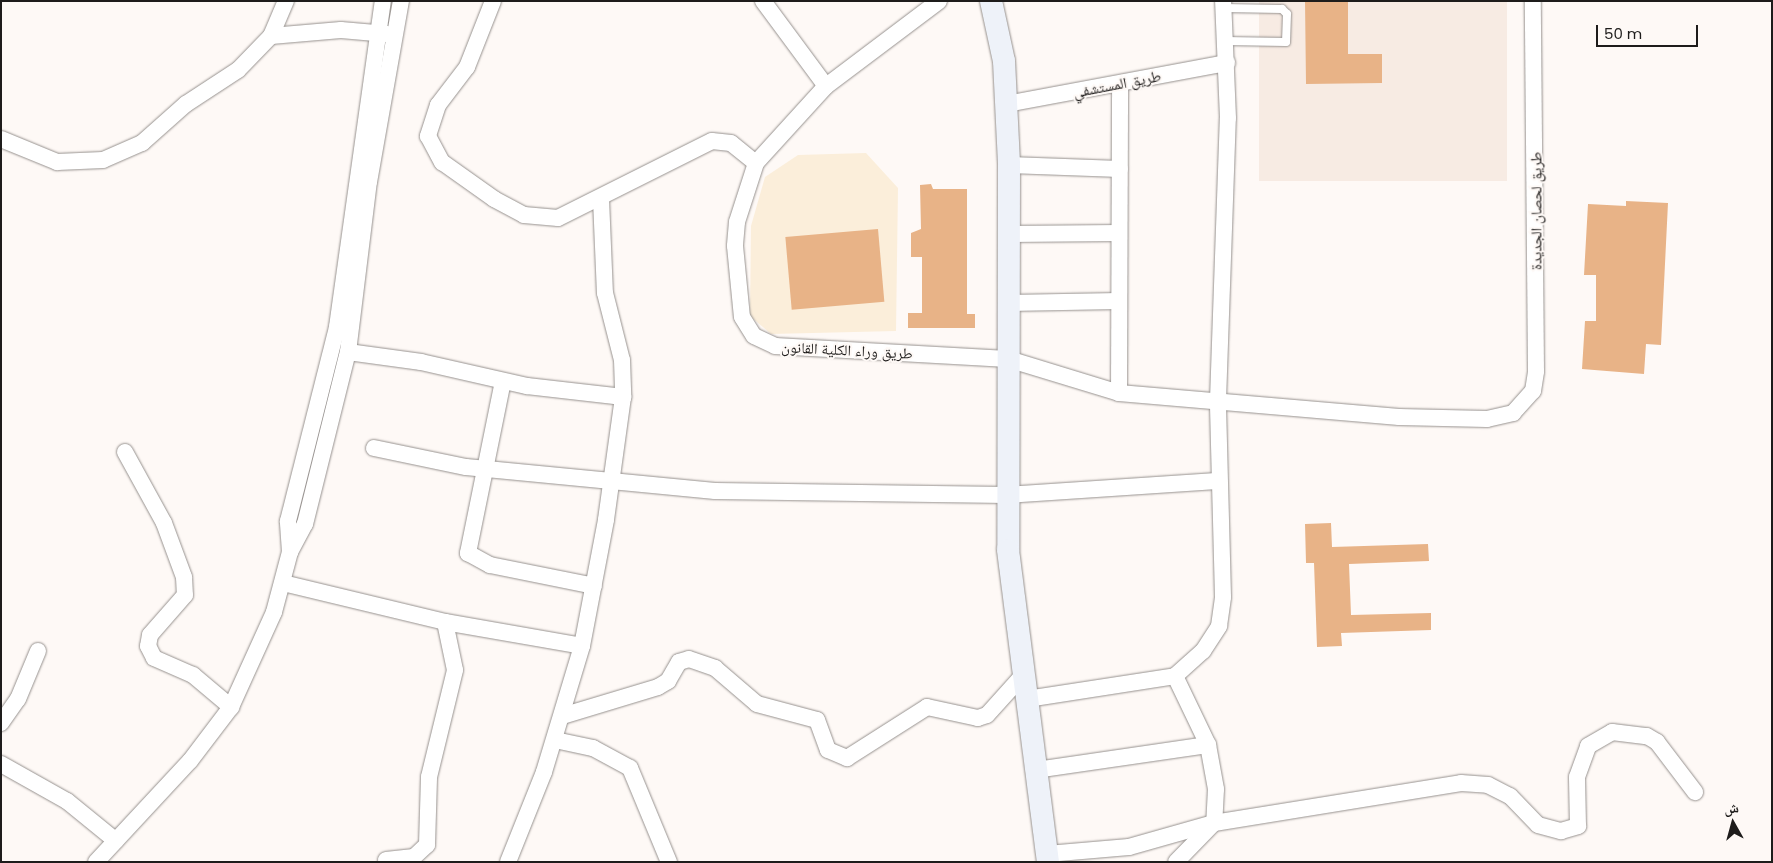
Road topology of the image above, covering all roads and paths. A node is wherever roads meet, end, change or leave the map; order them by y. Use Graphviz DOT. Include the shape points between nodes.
graph roads {
  1 [pos="286,1"];
  2 [pos="383,1"];
  3 [pos="401,1"];
  4 [pos="494,1"];
  5 [pos="763,1"];
  6 [pos="939,1"];
  7 [pos="991,1"];
  8 [pos="1533,1"];
  9 [pos="1223,5"];
  10 [pos="378,32"];
  11 [pos="395,35"];
  12 [pos="271,36"];
  13 [pos="1225,41"];
  14 [pos="1227,63"];
  15 [pos="1120,84"];
  16 [pos="826,86"];
  17 [pos="1007,104"];
  18 [pos="1,139"];
  19 [pos="756,163"];
  20 [pos="1009,165"];
  21 [pos="1120,169"];
  22 [pos="363,181"];
  23 [pos="601,199"];
  24 [pos="1119,233"];
  25 [pos="1009,234"];
  26 [pos="1119,301"];
  27 [pos="1008,303"];
  28 [pos="348,352"];
  29 [pos="1008,359"];
  30 [pos="503,380"];
  31 [pos="1119,393"];
  32 [pos="622,397"];
  33 [pos="1218,400"];
  34 [pos="1513,413"];
  35 [pos="374,448"];
  36 [pos="125,452"];
  37 [pos="487,469"];
  38 [pos="1217,481"];
  39 [pos="610,484"];
  40 [pos="1006,495"];
  41 [pos="290,552"];
  42 [pos="283,583"];
  43 [pos="594,586"];
  44 [pos="445,622"];
  45 [pos="582,646"];
  46 [pos="38,652"];
  47 [pos="1023,675"];
  48 [pos="1175,676"];
  49 [pos="1026,699"];
  50 [pos="231,707"];
  51 [pos="562,716"];
  52 [pos="1,723"];
  53 [pos="555,740"];
  54 [pos="1208,746"];
  55 [pos="1,764"];
  56 [pos="1036,770"];
  57 [pos="1695,792"];
  58 [pos="1214,823"];
  59 [pos="116,841"];
  60 [pos="1048,858"];
  61 [pos="386,860"];
  62 [pos="96,862"];
  63 [pos="508,862"];
  64 [pos="669,862"];
  65 [pos="1176,862"];
  1 -- 12 [label="street"];
  2 -- 10 [label="street"];
  3 -- 11 [label="street"];
  4 -- 23 [label="street" via="468,67 431,118 428,136 433,152 486,194 524,215 558,218"];
  5 -- 16 [label="street"];
  6 -- 16 [label="street, طريق وراء الكلية القانون"];
  7 -- 17 [label="main road" via="1001,41"];
  8 -- 34 [label="street, طريق لحصان الجديدة" via="1536,371 1533,392"];
  9 -- 13 [label="street"];
  9 -- 13 [label="lane" via="1282,9 1287,14 1286,42"];
  10 -- 11 [label="street"];
  10 -- 12 [label="street"];
  10 -- 22 [label="street"];
  11 -- 22 [label="street"];
  12 -- 18 [label="street" via="238,70 122,155 85,164 57,162"];
  13 -- 14 [label="street"];
  14 -- 15 [label="street, طريق المستشفي"];
  14 -- 33 [label="street"];
  15 -- 17 [label="street, طريق المستشفي"];
  15 -- 21 [label="street"];
  16 -- 19 [label="street, طريق وراء الكلية القانون"];
  17 -- 20 [label="main road"];
  19 -- 23 [label="street" via="731,143 712,141"];
  19 -- 29 [label="street, طريق وراء الكلية القانون" via="738,222 735,246 742,317 754,336 775,346"];
  20 -- 21 [label="street"];
  20 -- 25 [label="main road"];
  21 -- 24 [label="street"];
  22 -- 28 [label="street"];
  22 -- 41 [label="street" via="337,327 288,521"];
  23 -- 32 [label="street" via="605,293 622,360"];
  24 -- 25 [label="street"];
  24 -- 26 [label="street"];
  25 -- 27 [label="main road"];
  26 -- 27 [label="street"];
  26 -- 31 [label="street"];
  27 -- 29 [label="main road"];
  28 -- 30 [label="street"];
  28 -- 41 [label="street" via="305,524"];
  29 -- 31 [label="street, طريق وراء الكلية القانون"];
  29 -- 40 [label="main road"];
  30 -- 32 [label="street"];
  30 -- 37 [label="street"];
  31 -- 33 [label="street, طريق وراء الكلية القانون"];
  32 -- 39 [label="street"];
  33 -- 34 [label="street, طريق وراء الكلية القانون" via="1398,417 1487,419"];
  33 -- 38 [label="street"];
  35 -- 37 [label="street"];
  36 -- 50 [label="street" via="164,523 184,577 185,595 150,635 148,646 154,658 192,676"];
  37 -- 39 [label="street"];
  37 -- 43 [label="street" via="468,553 490,565"];
  38 -- 40 [label="street"];
  38 -- 48 [label="street" via="1223,598 1219,626 1203,651"];
  39 -- 40 [label="street" via="715,491"];
  39 -- 43 [label="street"];
  40 -- 47 [label="main road" via="1012,598"];
  41 -- 42 [label="street"];
  42 -- 44 [label="street"];
  42 -- 50 [label="street" via="255,659"];
  43 -- 45 [label="street"];
  44 -- 45 [label="street"];
  44 -- 61 [label="street" via="454,670 429,777 427,845 414,857"];
  45 -- 51 [label="street"];
  46 -- 52 [label="street" via="18,699"];
  47 -- 49 [label="main road"];
  47 -- 51 [label="street" via="987,715 978,718 927,708 847,758 828,750 817,720 757,704 715,668 689,659 679,662 668,682 658,687"];
  48 -- 49 [label="street"];
  48 -- 54 [label="street"];
  49 -- 56 [label="main road"];
  50 -- 59 [label="street" via="190,761"];
  51 -- 53 [label="street"];
  53 -- 63 [label="street"];
  53 -- 64 [label="street" via="593,748 630,768"];
  54 -- 56 [label="street"];
  54 -- 58 [label="street" via="1215,774"];
  55 -- 59 [label="street" via="66,801"];
  56 -- 60 [label="main road"];
  57 -- 58 [label="street" via="1657,742 1647,736 1612,732 1588,746 1578,777 1578,826 1560,832 1538,825 1510,796 1488,785 1461,783"];
  58 -- 60 [label="street" via="1129,847"];
  58 -- 65 [label="street"];
  59 -- 62 [label="street"];
}
